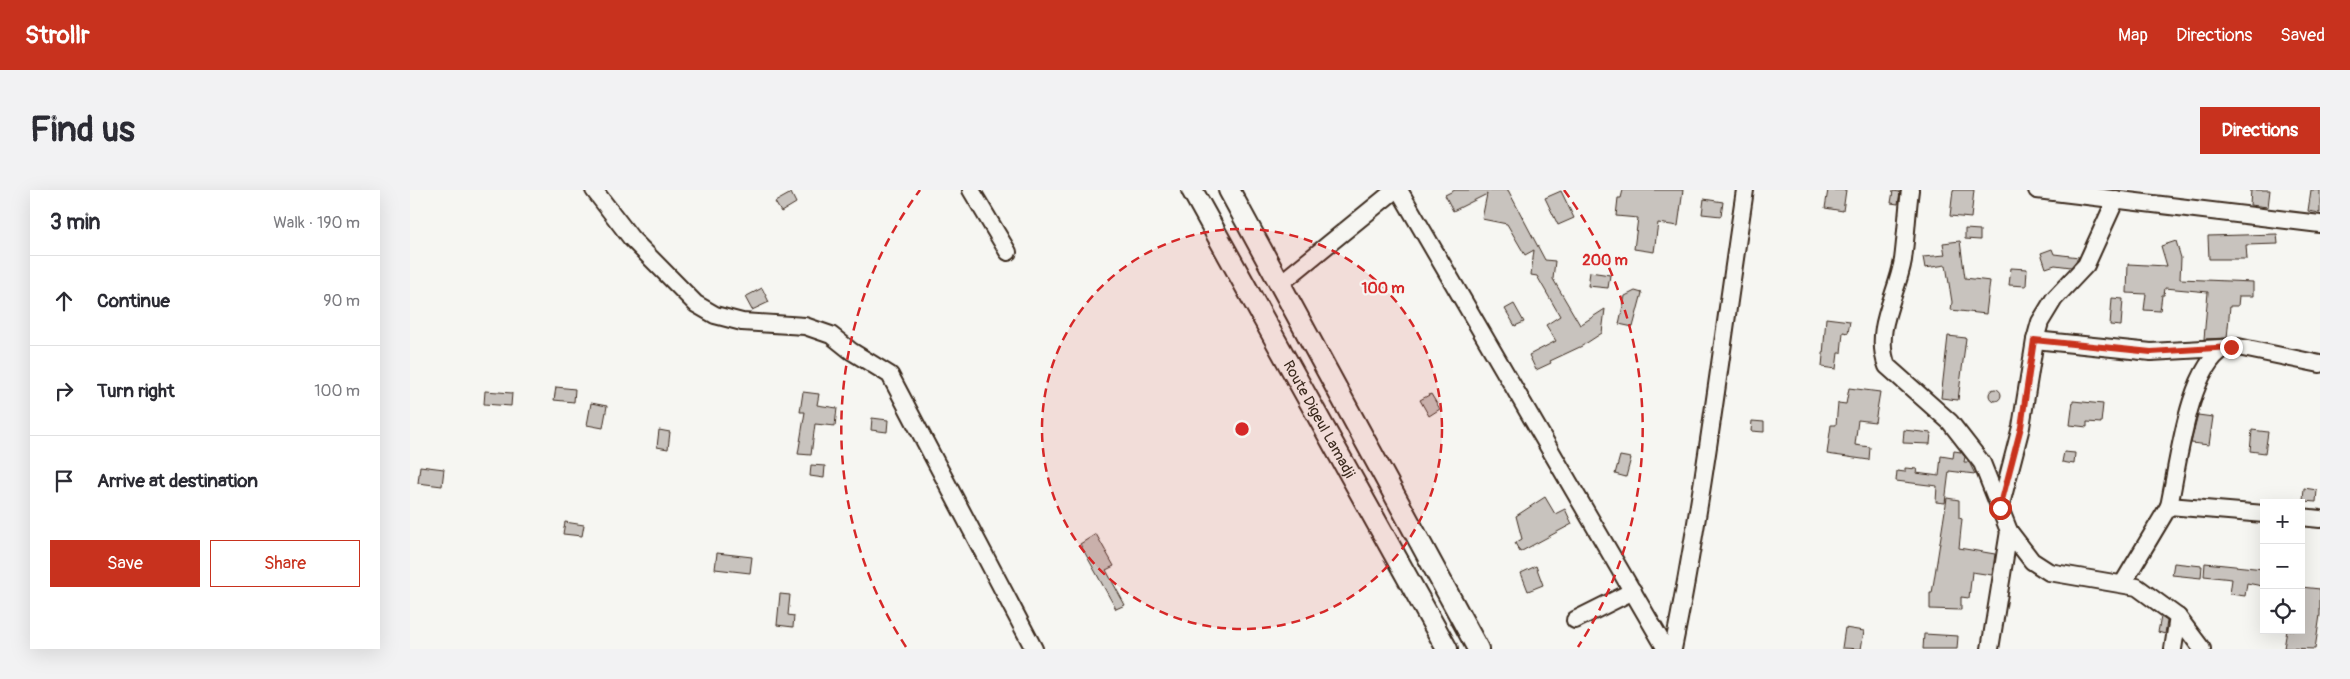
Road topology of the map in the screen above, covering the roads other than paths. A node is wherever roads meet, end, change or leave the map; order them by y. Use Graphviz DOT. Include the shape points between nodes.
graph roads {
  1 [pos="594,190"];
  2 [pos="971,190"];
  3 [pos="1192,190"];
  4 [pos="1229,190"];
  5 [pos="1395,190"];
  6 [pos="1399,190"];
  7 [pos="1745,190"];
  8 [pos="1910,190"];
  9 [pos="2037,190"];
  10 [pos="2116,199"];
  11 [pos="2320,224"];
  12 [pos="1008,252"];
  13 [pos="1281,283"];
  14 [pos="2034,340"];
  15 [pos="2225,348"];
  16 [pos="2320,364"];
  17 [pos="2169,506"];
  18 [pos="2000,508"];
  19 [pos="2260,514"];
  20 [pos="2305,517"];
  21 [pos="2320,519"];
  22 [pos="2009,531"];
  23 [pos="2123,583"];
  24 [pos="1633,591"];
  25 [pos="2178,617"];
  26 [pos="1575,620"];
  27 [pos="1034,649"];
  28 [pos="1447,649"];
  29 [pos="1478,649"];
  30 [pos="1666,649"];
  31 [pos="1673,649"];
  32 [pos="1990,649"];
  33 [pos="2174,649"];
  34 [pos="2202,649"];
  1 -- 27 [label="street" via="631,238 696,304 715,315 742,322 805,326 831,335 890,376"];
  2 -- 12 [label="street"];
  3 -- 28 [label="main road, Route Digeul Lamadji"];
  4 -- 13 [label="main road, Route Digeul Lamadji"];
  5 -- 13 [label="street"];
  6 -- 24 [label="street"];
  7 -- 31 [label="street" via="1722,338 1707,467"];
  8 -- 18 [label="street" via="1902,261 1884,323 1882,354 1887,366 1950,422 1982,463"];
  9 -- 10 [label="street"];
  10 -- 11 [label="street"];
  10 -- 14 [label="street" via="2086,265 2054,299"];
  13 -- 29 [label="main road, Route Digeul Lamadji"];
  14 -- 15 [label="street" via="2151,352"];
  14 -- 18 [label="street" via="2021,427"];
  15 -- 16 [label="street" via="2238,347"];
  15 -- 17 [label="street" via="2217,352 2207,366 2192,397"];
  17 -- 19 [label="street"];
  17 -- 23 [label="street"];
  18 -- 22 [label="street"];
  20 -- 21 [label="street"];
  22 -- 23 [label="street" via="2032,561 2049,572 2099,582"];
  22 -- 32 [label="street"];
  23 -- 25 [label="street" via="2137,586"];
  24 -- 26 [label="street"];
  24 -- 30 [label="street"];
  25 -- 33 [label="street"];
  25 -- 34 [label="street"];
}
